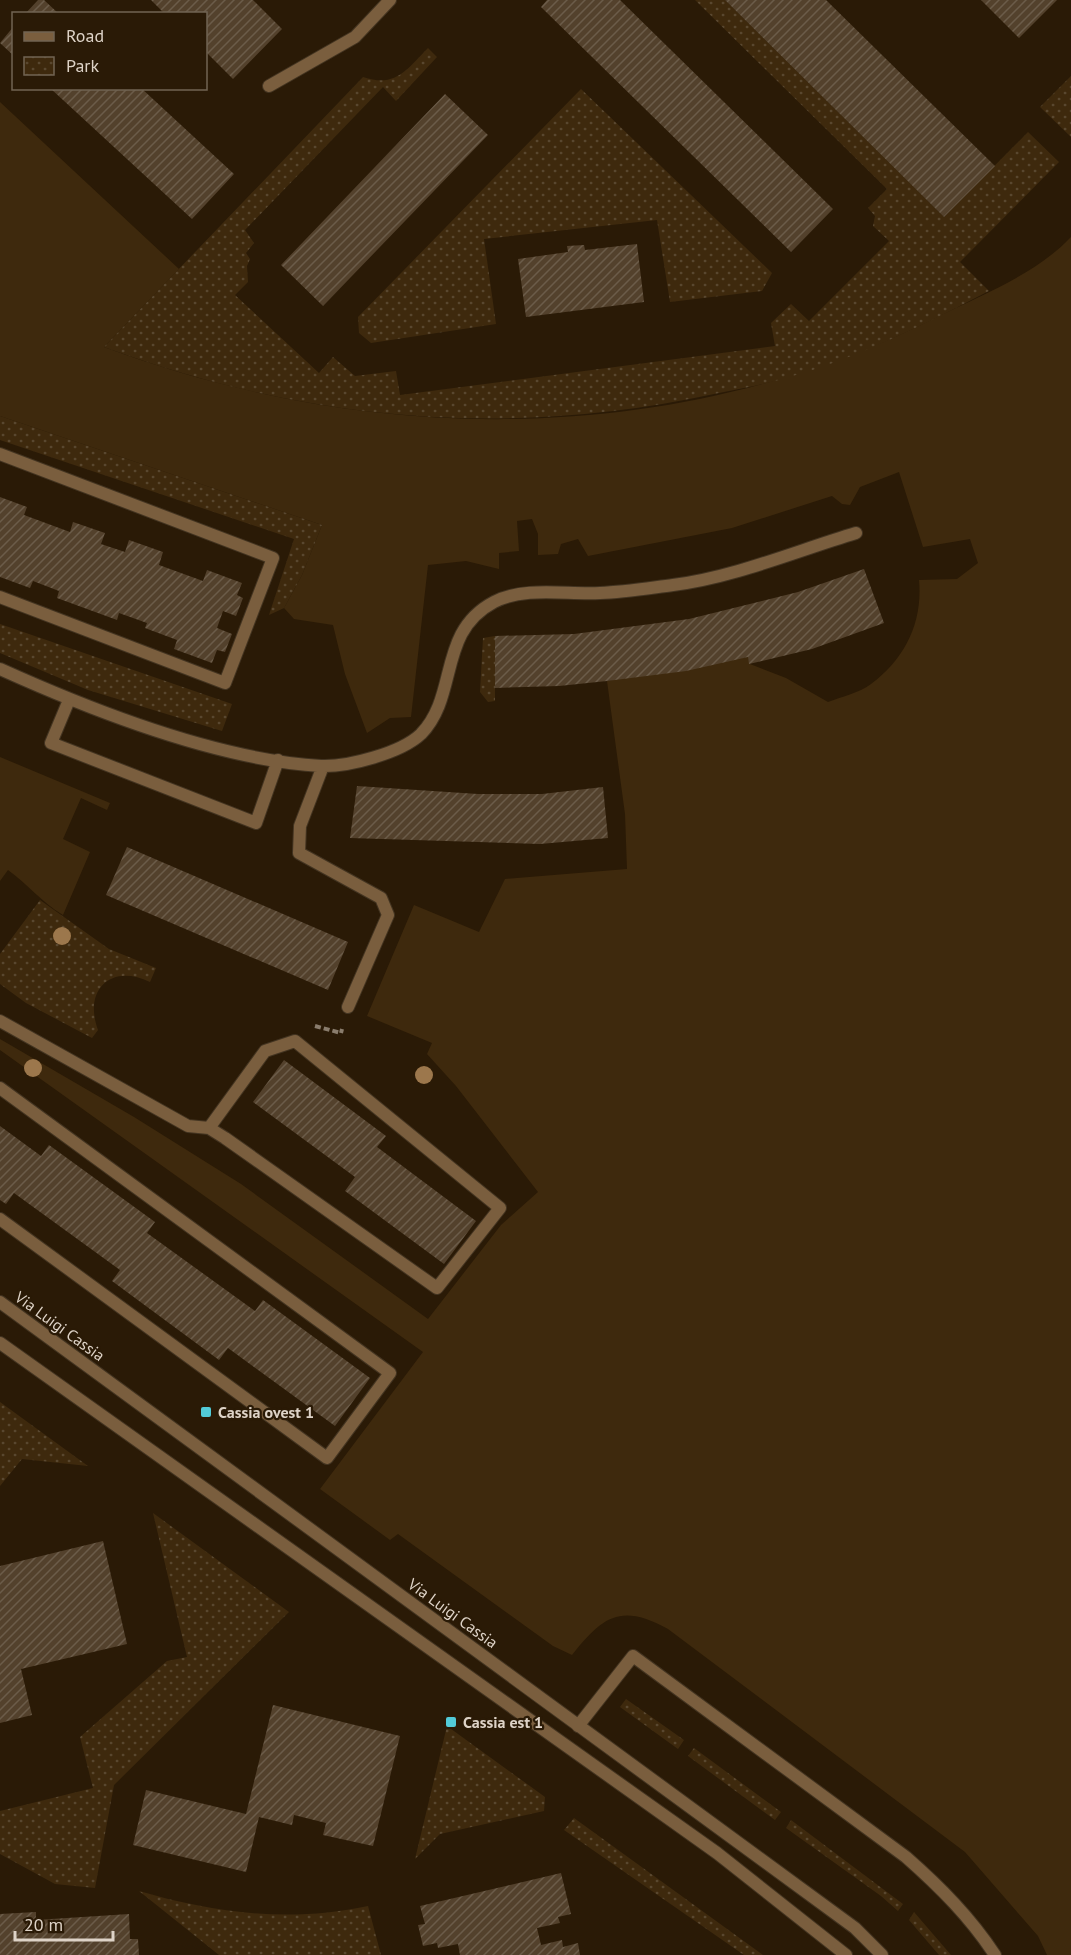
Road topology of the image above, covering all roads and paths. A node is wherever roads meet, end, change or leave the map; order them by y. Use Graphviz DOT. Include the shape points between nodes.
graph roads {
  1 [pos="390,0"];
  2 [pos="269,86"];
  3 [pos="0,454"];
  4 [pos="856,533"];
  5 [pos="0,597"];
  6 [pos="0,669"];
  7 [pos="69,700"];
  8 [pos="278,760"];
  9 [pos="323,766"];
  10 [pos="348,1007"];
  11 [pos="0,1021"];
  12 [pos="295,1041"];
  13 [pos="0,1088"];
  14 [pos="209,1128"];
  15 [pos="0,1220"];
  16 [pos="0,1302"];
  17 [pos="0,1343"];
  18 [pos="578,1726"];
  19 [pos="846,1955"];
  20 [pos="882,1955"];
  21 [pos="995,1955"];
  1 -- 2 [label="street" via="355,37"];
  3 -- 5 [label="street" via="273,558 225,683"];
  4 -- 9 [label="street" via="676,585 599,593 525,594 496,601 470,618 453,652 438,708 421,734 396,751"];
  6 -- 7 [label="street"];
  7 -- 8 [label="street" via="220,749"];
  7 -- 8 [label="street" via="51,743 256,823"];
  8 -- 9 [label="street"];
  9 -- 10 [label="street" via="300,826 299,853 381,898 388,915"];
  10 -- 12 [label="path" via="341,1033 301,1022"];
  11 -- 14 [label="street" via="188,1126"];
  12 -- 14 [label="street" via="265,1051"];
  12 -- 14 [label="street" via="500,1208 437,1288"];
  13 -- 15 [label="street" via="390,1373 327,1458"];
  16 -- 18 [label="street, Via Luigi Cassia"];
  17 -- 19 [label="street" via="717,1853"];
  18 -- 20 [label="street, Via Luigi Cassia" via="855,1928"];
  18 -- 21 [label="street" via="633,1656 906,1857 946,1893"];
}
